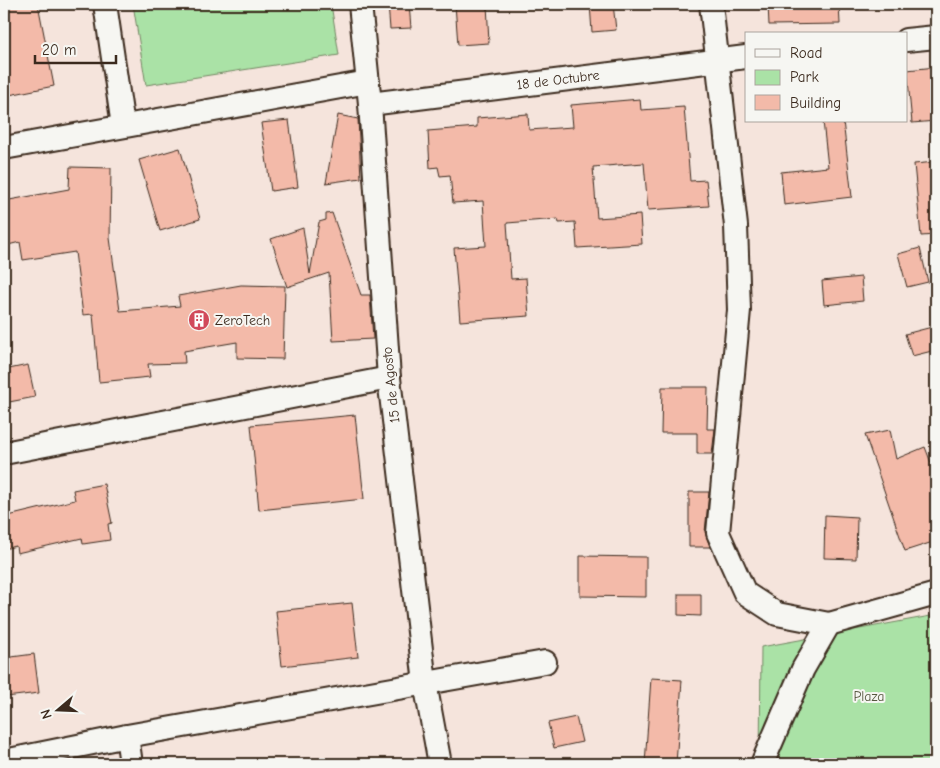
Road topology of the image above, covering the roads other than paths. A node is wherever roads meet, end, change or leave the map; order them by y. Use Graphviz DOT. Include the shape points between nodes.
graph roads {
  1 [pos="105,4"];
  2 [pos="360,4"];
  3 [pos="711,4"];
  4 [pos="936,37"];
  5 [pos="908,40"];
  6 [pos="745,57"];
  7 [pos="718,60"];
  8 [pos="368,82"];
  9 [pos="370,104"];
  10 [pos="123,126"];
  11 [pos="4,148"];
  12 [pos="389,378"];
  13 [pos="4,453"];
  14 [pos="936,594"];
  15 [pos="828,624"];
  16 [pos="545,662"];
  17 [pos="425,683"];
  18 [pos="127,736"];
  19 [pos="4,761"];
  20 [pos="131,764"];
  21 [pos="440,764"];
  22 [pos="762,764"];
  1 -- 10 [label="street"];
  2 -- 8 [label="street, 15 de Agosto"];
  3 -- 7 [label="street"];
  4 -- 5 [label="street"];
  6 -- 7 [label="street, 18 de Octubre"];
  7 -- 9 [label="street, 18 de Octubre"];
  7 -- 15 [label="street" via="736,226 739,310 718,533 745,593 777,614"];
  8 -- 9 [label="street, 15 de Agosto"];
  8 -- 10 [label="street"];
  9 -- 12 [label="street, 15 de Agosto"];
  10 -- 11 [label="street"];
  12 -- 13 [label="street"];
  12 -- 17 [label="street, 15 de Agosto"];
  14 -- 15 [label="street"];
  15 -- 22 [label="street" via="803,669"];
  16 -- 17 [label="street"];
  17 -- 18 [label="street"];
  17 -- 21 [label="street, 15 de Agosto"];
  18 -- 19 [label="street"];
  18 -- 20 [label="street"];
}
